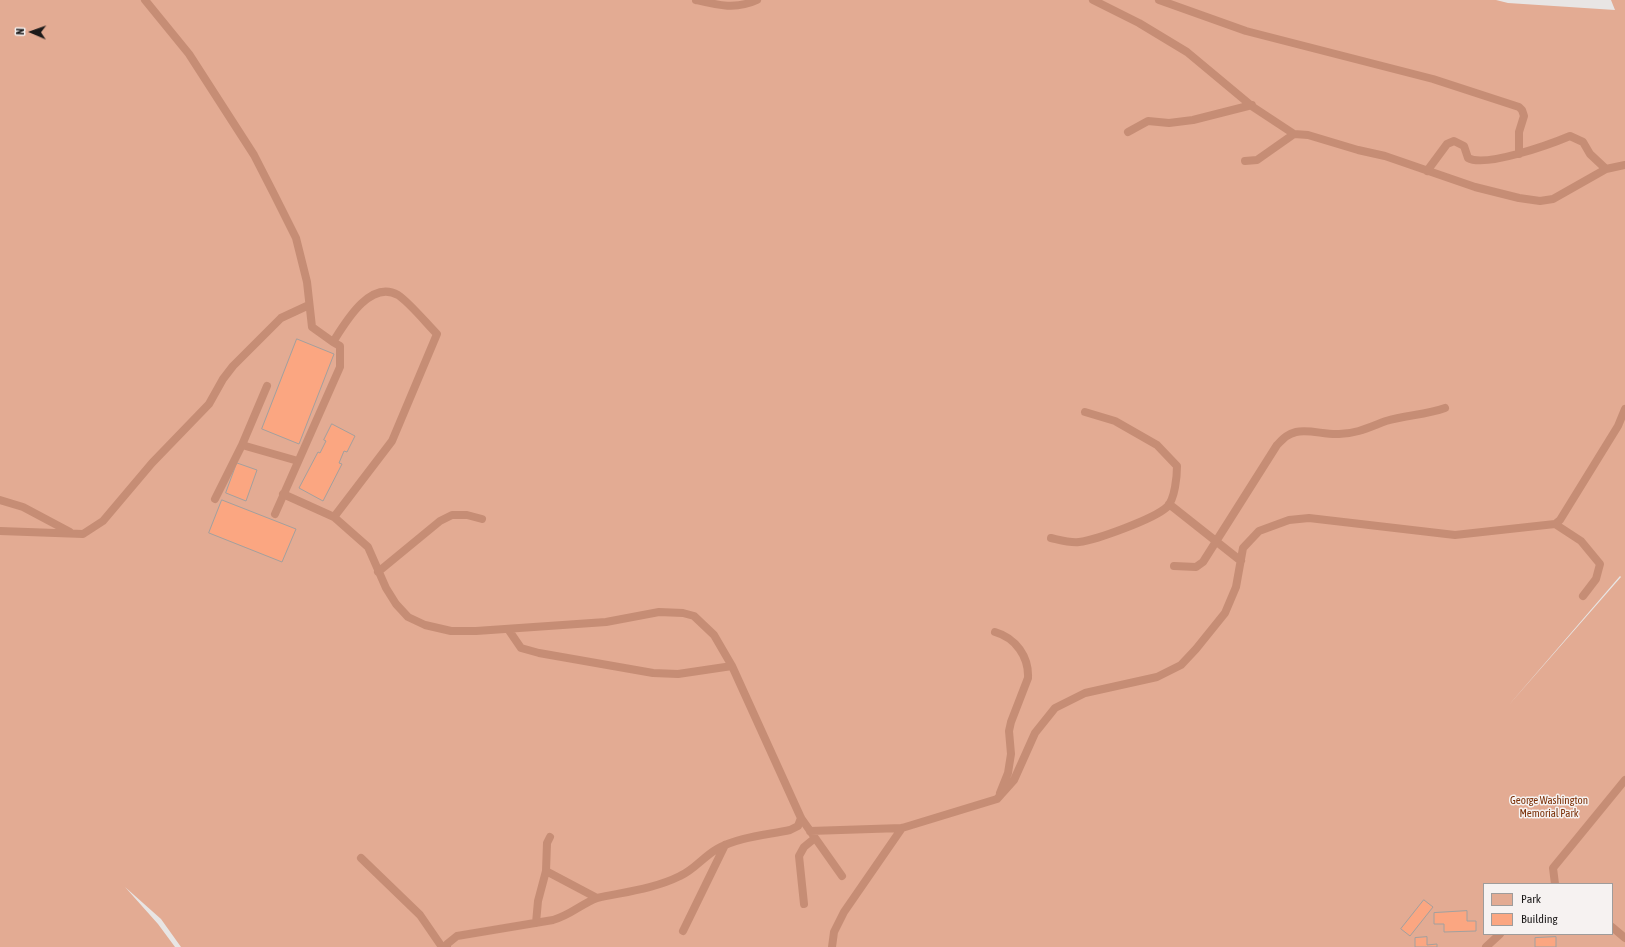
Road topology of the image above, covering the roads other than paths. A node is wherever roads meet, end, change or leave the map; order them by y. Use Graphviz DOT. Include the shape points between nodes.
graph roads {
  1 [pos="145,0"];
  2 [pos="696,0"];
  3 [pos="757,0"];
  4 [pos="1093,0"];
  5 [pos="1159,0"];
  6 [pos="1252,105"];
  7 [pos="1128,132"];
  8 [pos="1294,134"];
  9 [pos="1519,154"];
  10 [pos="1245,161"];
  11 [pos="1625,165"];
  12 [pos="1606,169"];
  13 [pos="1426,171"];
  14 [pos="309,305"];
  15 [pos="333,342"];
  16 [pos="267,386"];
  17 [pos="1446,408"];
  18 [pos="1625,409"];
  19 [pos="1084,412"];
  20 [pos="242,445"];
  21 [pos="298,462"];
  22 [pos="284,494"];
  23 [pos="215,499"];
  24 [pos="0,500"];
  25 [pos="1169,504"];
  26 [pos="275,514"];
  27 [pos="334,516"];
  28 [pos="482,519"];
  29 [pos="1555,524"];
  30 [pos="0,531"];
  31 [pos="72,533"];
  32 [pos="1051,538"];
  33 [pos="1216,542"];
  34 [pos="1241,561"];
  35 [pos="1174,566"];
  36 [pos="378,572"];
  37 [pos="1583,596"];
  38 [pos="508,629"];
  39 [pos="995,632"];
  40 [pos="732,666"];
  41 [pos="1625,780"];
  42 [pos="997,799"];
  43 [pos="801,818"];
  44 [pos="902,828"];
  45 [pos="813,835"];
  46 [pos="550,837"];
  47 [pos="725,845"];
  48 [pos="361,858"];
  49 [pos="546,871"];
  50 [pos="842,876"];
  51 [pos="1555,883"];
  52 [pos="597,898"];
  53 [pos="804,904"];
  54 [pos="536,923"];
  55 [pos="1613,928"];
  56 [pos="682,931"];
  57 [pos="1499,935"];
  58 [pos="1625,938"];
  59 [pos="442,947"];
  60 [pos="447,947"];
  61 [pos="832,947"];
  62 [pos="1486,947"];
  1 -- 14 [label="lane" via="189,54 254,155 296,238 307,282"];
  2 -- 3 [label="lane" via="736,7"];
  4 -- 6 [label="lane" via="1139,23 1187,52"];
  5 -- 9 [label="lane" via="1246,31 1434,78 1518,107 1524,116 1519,132"];
  6 -- 7 [label="lane" via="1194,120 1168,123 1148,121"];
  6 -- 8 [label="lane"];
  8 -- 10 [label="lane" via="1257,160"];
  8 -- 13 [label="lane" via="1308,135 1384,156"];
  9 -- 12 [label="lane" via="1570,136 1583,142 1590,154"];
  9 -- 13 [label="lane" via="1472,160 1468,158 1464,146 1454,141 1446,144"];
  11 -- 12 [label="lane"];
  12 -- 13 [label="lane" via="1553,199 1540,201 1475,187"];
  14 -- 15 [label="lane" via="312,327"];
  14 -- 31 [label="lane" via="282,318 233,366 208,404 152,463 103,521 83,534"];
  15 -- 21 [label="lane" via="340,346 340,367"];
  15 -- 27 [label="lane" via="354,310 374,294 386,291 398,296 437,334 392,441"];
  16 -- 20 [label="lane"];
  17 -- 33 [label="lane" via="1385,421 1351,433 1297,432 1285,436 1276,445"];
  18 -- 29 [label="lane" via="1618,426 1560,520"];
  19 -- 25 [label="lane" via="1115,421 1158,445 1177,466 1176,484"];
  20 -- 21 [label="lane"];
  20 -- 23 [label="lane"];
  21 -- 22 [label="lane"];
  22 -- 26 [label="lane"];
  22 -- 27 [label="lane"];
  24 -- 31 [label="lane" via="23,507"];
  25 -- 32 [label="lane" via="1154,515 1105,535 1079,542"];
  25 -- 33 [label="lane"];
  27 -- 36 [label="lane" via="368,547"];
  28 -- 36 [label="lane" via="452,515 440,521"];
  29 -- 34 [label="lane" via="1454,535 1309,518 1289,520 1259,531 1243,548"];
  29 -- 37 [label="lane" via="1581,541 1600,564 1596,579"];
  30 -- 31 [label="lane"];
  33 -- 34 [label="lane"];
  33 -- 35 [label="lane" via="1203,562 1196,566"];
  34 -- 42 [label="lane" via="1236,587 1225,613 1196,649 1180,664 1157,677 1085,693 1055,708 1035,733 1014,780"];
  36 -- 38 [label="lane" via="392,599 408,617 425,625 452,631"];
  38 -- 40 [label="lane" via="521,648 653,673 678,674"];
  38 -- 40 [label="lane" via="606,622 658,612 683,613 694,616 714,635"];
  39 -- 42 [label="lane" via="1013,640 1029,669 1010,726 1011,754 1008,773"];
  40 -- 43 [label="lane"];
  41 -- 51 [label="lane" via="1553,868"];
  42 -- 44 [label="lane"];
  43 -- 45 [label="lane"];
  43 -- 47 [label="lane" via="798,826 790,830"];
  44 -- 45 [label="lane"];
  44 -- 61 [label="lane" via="844,912 834,932"];
  45 -- 50 [label="lane"];
  45 -- 53 [label="lane" via="799,856"];
  46 -- 49 [label="lane" via="547,843"];
  47 -- 52 [label="lane" via="679,877 656,886"];
  47 -- 56 [label="lane"];
  48 -- 59 [label="lane" via="420,915"];
  49 -- 52 [label="lane"];
  49 -- 54 [label="lane" via="540,890"];
  52 -- 54 [label="lane" via="567,916"];
  54 -- 60 [label="lane" via="457,936 447,944"];
  55 -- 58 [label="lane"];
  57 -- 62 [label="lane"];
}
